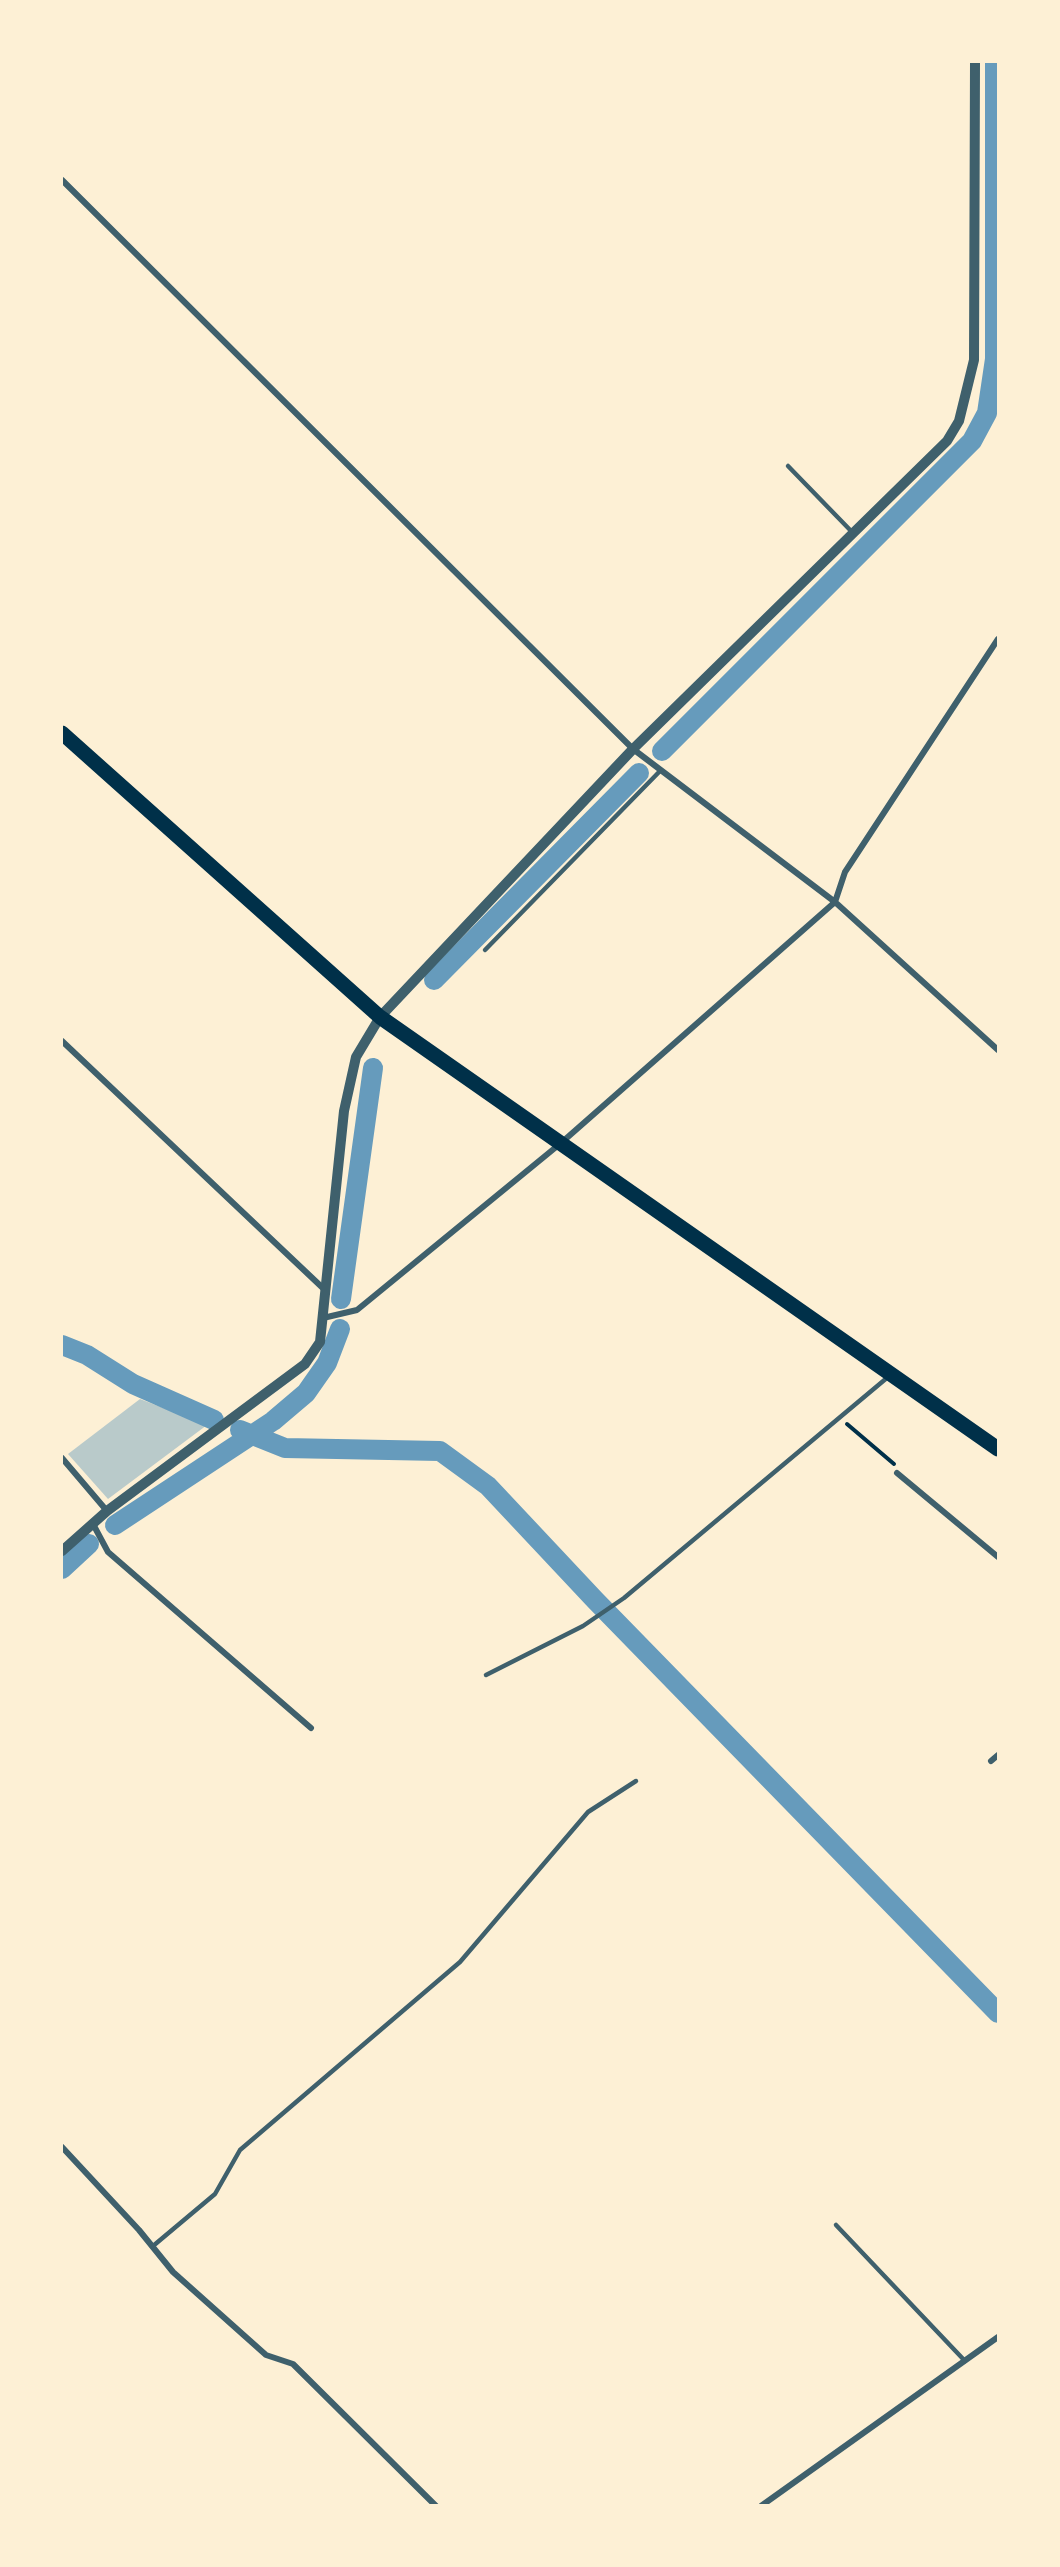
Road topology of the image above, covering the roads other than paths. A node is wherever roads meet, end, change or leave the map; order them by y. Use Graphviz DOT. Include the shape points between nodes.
graph roads {
  1 [pos="975,62"];
  2 [pos="62,180"];
  3 [pos="788,466"];
  4 [pos="853,533"];
  5 [pos="999,639"];
  6 [pos="62,734"];
  7 [pos="633,749"];
  8 [pos="661,770"];
  9 [pos="835,902"];
  10 [pos="485,950"];
  11 [pos="380,1017"];
  12 [pos="62,1041"];
  13 [pos="999,1050"];
  14 [pos="561,1143"];
  15 [pos="326,1291"];
  16 [pos="323,1318"];
  17 [pos="891,1376"];
  18 [pos="999,1449"];
  19 [pos="62,1458"];
  20 [pos="897,1473"];
  21 [pos="107,1510"];
  22 [pos="93,1524"];
  23 [pos="62,1551"];
  24 [pos="999,1557"];
  25 [pos="486,1675"];
  26 [pos="311,1728"];
  27 [pos="999,1755"];
  28 [pos="991,1761"];
  29 [pos="636,1781"];
  30 [pos="62,2147"];
  31 [pos="836,2225"];
  32 [pos="153,2246"];
  33 [pos="999,2337"];
  34 [pos="965,2361"];
  35 [pos="436,2505"];
  36 [pos="761,2505"];
  1 -- 4 [label="street" via="974,360 960,421 947,441"];
  2 -- 7 [label="street"];
  3 -- 4 [label="lane"];
  4 -- 7 [label="street"];
  5 -- 9 [label="street" via="845,872"];
  6 -- 11 [label="main road"];
  7 -- 8 [label="street"];
  7 -- 11 [label="street"];
  8 -- 9 [label="street"];
  8 -- 10 [label="lane"];
  9 -- 13 [label="street"];
  9 -- 14 [label="street"];
  11 -- 14 [label="main road"];
  11 -- 15 [label="street" via="356,1057 344,1111"];
  12 -- 15 [label="street"];
  14 -- 16 [label="street" via="357,1310"];
  14 -- 17 [label="main road"];
  15 -- 16 [label="street"];
  16 -- 21 [label="street" via="320,1342 304,1364"];
  17 -- 18 [label="main road"];
  17 -- 25 [label="lane" via="624,1598 584,1626"];
  19 -- 21 [label="street"];
  20 -- 24 [label="street"];
  21 -- 22 [label="street"];
  22 -- 23 [label="street"];
  22 -- 26 [label="street" via="108,1552"];
  27 -- 28 [label="street"];
  29 -- 32 [label="lane" via="588,1812 460,1962 240,2150 215,2194"];
  30 -- 32 [label="street"];
  31 -- 34 [label="lane"];
  32 -- 35 [label="street" via="173,2272 266,2355 293,2364"];
  33 -- 34 [label="street"];
  34 -- 36 [label="street"];
}
